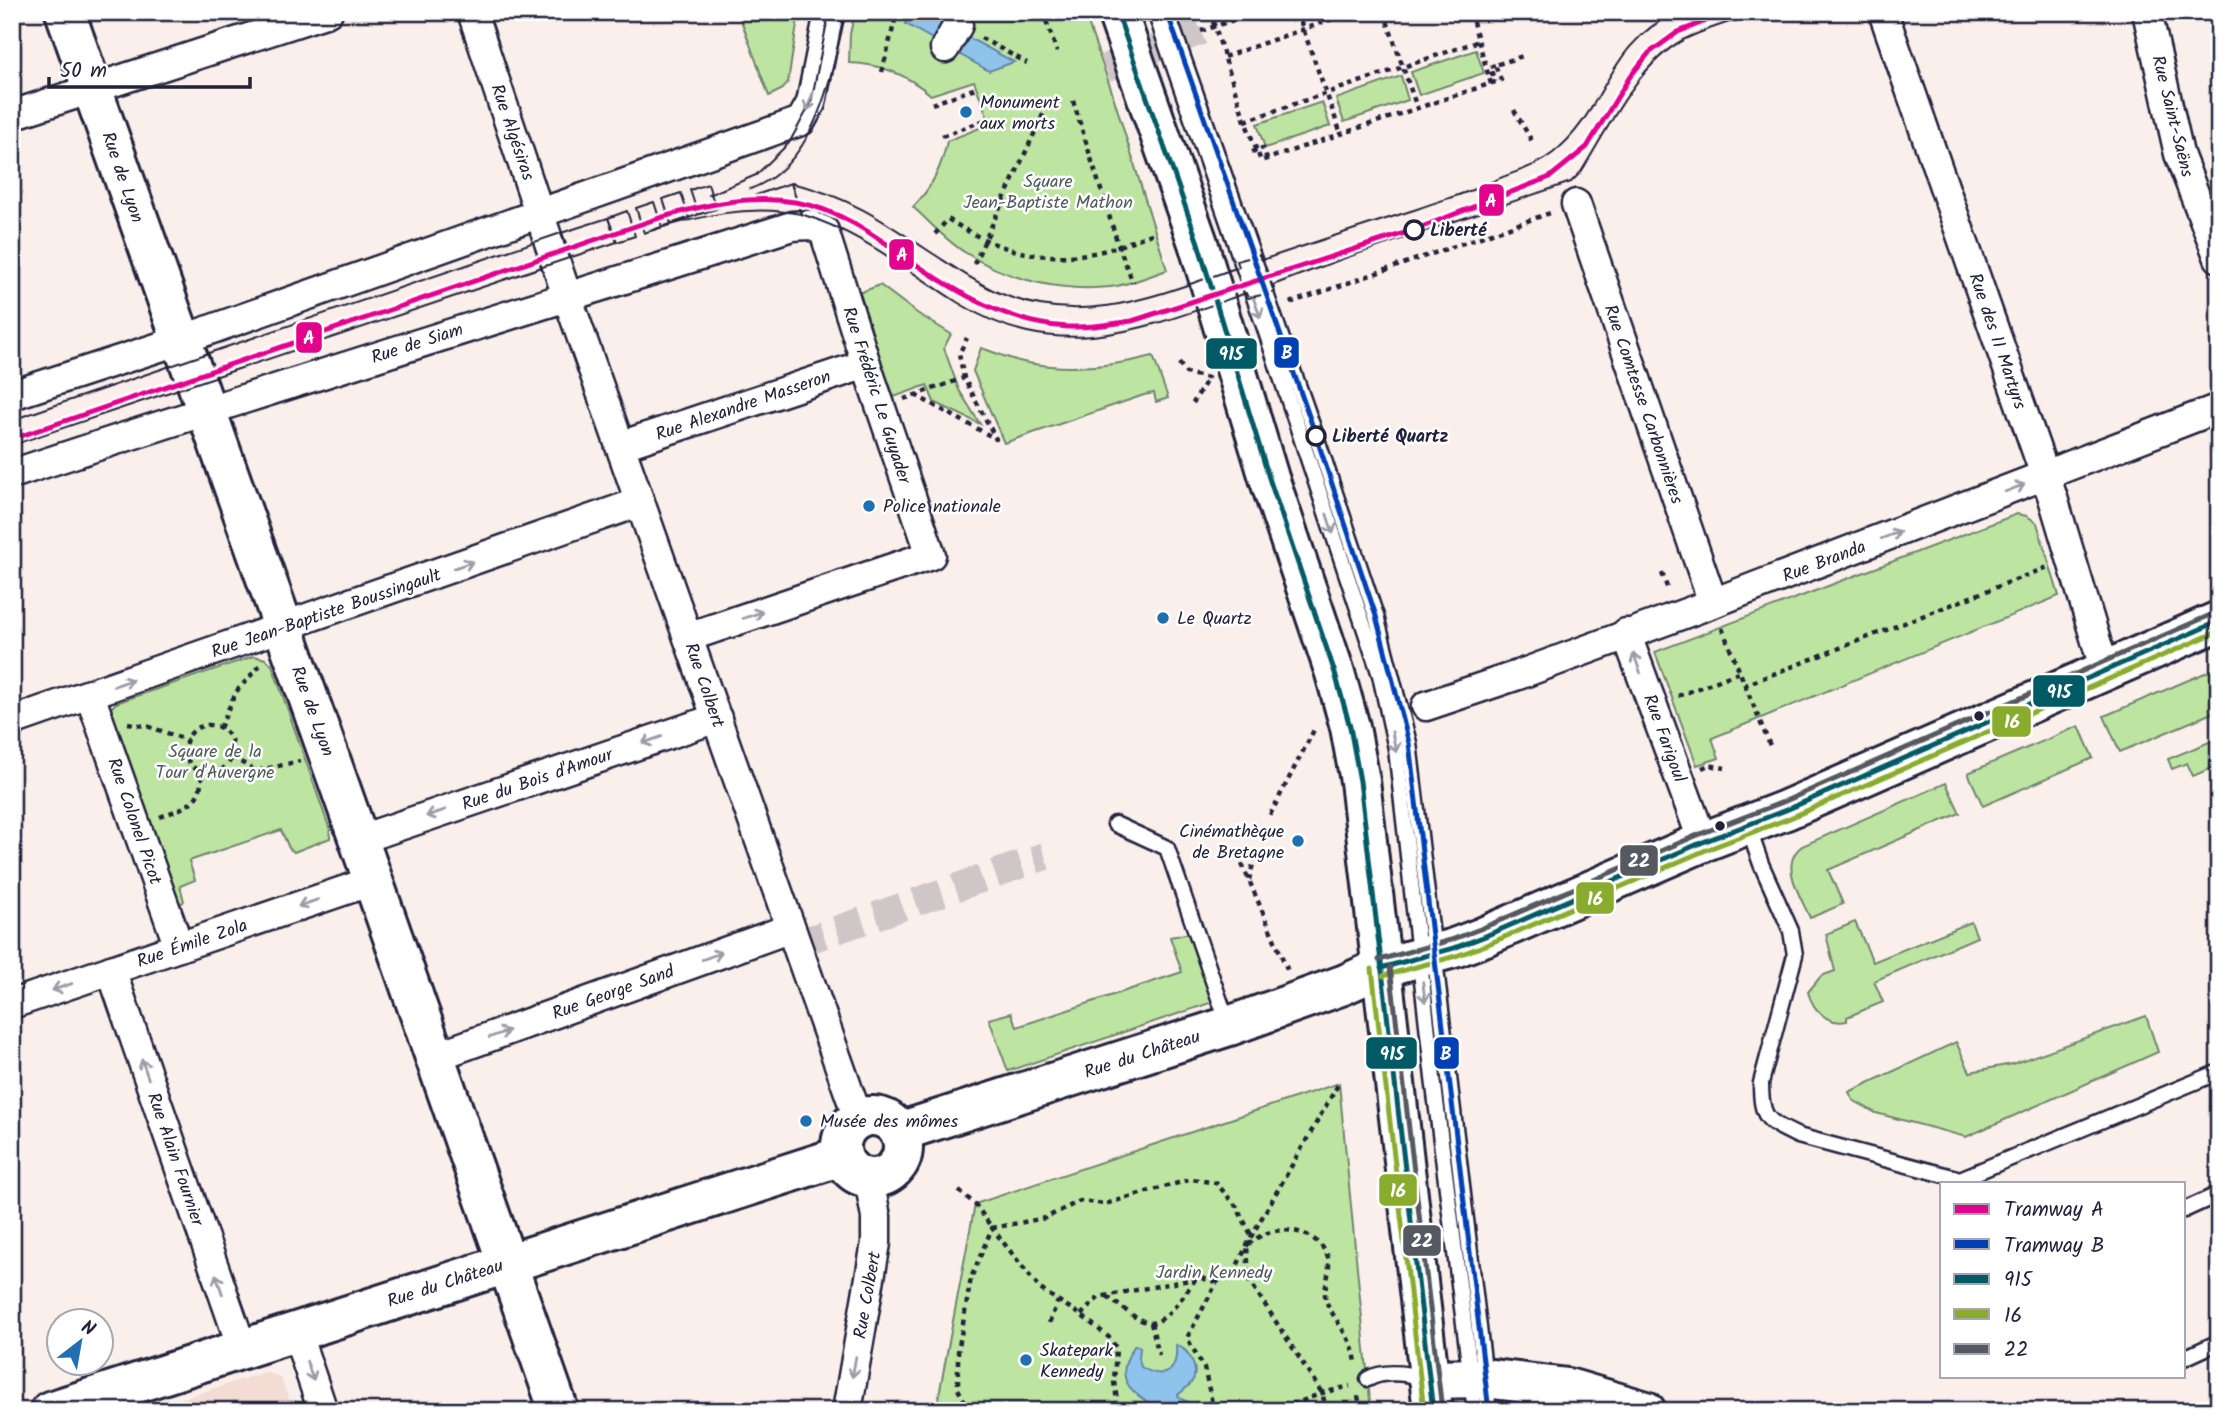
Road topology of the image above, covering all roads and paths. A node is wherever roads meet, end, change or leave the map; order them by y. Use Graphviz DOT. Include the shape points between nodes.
graph roads {
  1 [pos="65,12"];
  2 [pos="328,12"];
  3 [pos="472,12"];
  4 [pos="830,12"];
  5 [pos="897,12"];
  6 [pos="1043,12"];
  7 [pos="1117,12"];
  8 [pos="1155,12"];
  9 [pos="1167,12"];
  10 [pos="1210,12"];
  11 [pos="1257,12"];
  12 [pos="1297,12"];
  13 [pos="1352,12"];
  14 [pos="1384,12"];
  15 [pos="1469,12"];
  16 [pos="1883,12"];
  17 [pos="2147,12"];
  18 [pos="1215,27"];
  19 [pos="1303,29"];
  20 [pos="1201,31"];
  21 [pos="1479,41"];
  22 [pos="1057,52"];
  23 [pos="1522,55"];
  24 [pos="1224,57"];
  25 [pos="1403,68"];
  26 [pos="882,72"];
  27 [pos="1493,83"];
  28 [pos="976,88"];
  29 [pos="92,89"];
  30 [pos="1326,92"];
  31 [pos="1073,101"];
  32 [pos="932,104"];
  33 [pos="1046,108"];
  34 [pos="1417,108"];
  35 [pos="1514,110"];
  36 [pos="12,115"];
  37 [pos="988,118"];
  38 [pos="1245,121"];
  39 [pos="1341,135"];
  40 [pos="942,136"];
  41 [pos="1533,143"];
  42 [pos="1252,152"];
  43 [pos="1267,159"];
  44 [pos="1576,205"];
  45 [pos="540,213"];
  46 [pos="824,231"];
  47 [pos="1155,233"];
  48 [pos="935,234"];
  49 [pos="985,241"];
  50 [pos="1118,244"];
  51 [pos="553,251"];
  52 [pos="2219,258"];
  53 [pos="974,264"];
  54 [pos="1133,283"];
  55 [pos="567,296"];
  56 [pos="1272,309"];
  57 [pos="967,338"];
  58 [pos="181,340"];
  59 [pos="1179,363"];
  60 [pos="866,364"];
  61 [pos="964,378"];
  62 [pos="12,395"];
  63 [pos="1193,403"];
  64 [pos="2219,408"];
  65 [pos="205,410"];
  66 [pos="620,446"];
  67 [pos="12,474"];
  68 [pos="2045,476"];
  69 [pos="640,502"];
  70 [pos="2071,558"];
  71 [pos="1716,612"];
  72 [pos="2219,621"];
  73 [pos="283,628"];
  74 [pos="1626,634"];
  75 [pos="688,637"];
  76 [pos="264,662"];
  77 [pos="2105,671"];
  78 [pos="1740,672"];
  79 [pos="1745,685"];
  80 [pos="1679,696"];
  81 [pos="1426,706"];
  82 [pos="95,707"];
  83 [pos="717,718"];
  84 [pos="1320,718"];
  85 [pos="12,721"];
  86 [pos="220,728"];
  87 [pos="187,740"];
  88 [pos="1770,748"];
  89 [pos="232,757"];
  90 [pos="305,760"];
  91 [pos="1709,765"];
  92 [pos="1725,768"];
  93 [pos="201,772"];
  94 [pos="1270,816"];
  95 [pos="1115,824"];
  96 [pos="136,825"];
  97 [pos="1748,826"];
  98 [pos="358,840"];
  99 [pos="1703,842"];
  100 [pos="1254,860"];
  101 [pos="1242,864"];
  102 [pos="1249,880"];
  103 [pos="372,881"];
  104 [pos="791,928"];
  105 [pos="179,947"];
  106 [pos="1427,956"];
  107 [pos="1381,968"];
  108 [pos="111,970"];
  109 [pos="1289,972"];
  110 [pos="12,1004"];
  111 [pos="1229,1026"];
  112 [pos="434,1057"];
  113 [pos="2219,1072"];
  114 [pos="1339,1083"];
  115 [pos="858,1118"];
  116 [pos="900,1132"];
  117 [pos="855,1168"];
  118 [pos="1960,1181"];
  119 [pos="959,1191"];
  120 [pos="2219,1194"];
  121 [pos="2186,1209"];
  122 [pos="992,1227"];
  123 [pos="1252,1236"];
  124 [pos="1247,1245"];
  125 [pos="508,1263"];
  126 [pos="1196,1279"];
  127 [pos="1217,1282"];
  128 [pos="1107,1296"];
  129 [pos="1058,1301"];
  130 [pos="1081,1315"];
  131 [pos="1049,1323"];
  132 [pos="1151,1323"];
  133 [pos="296,1331"];
  134 [pos="2219,1342"];
  135 [pos="242,1348"];
  136 [pos="1159,1355"];
  137 [pos="2186,1358"];
  138 [pos="1363,1382"];
  139 [pos="1322,1393"];
  140 [pos="1480,1394"];
  141 [pos="1431,1395"];
  142 [pos="50,1411"];
  143 [pos="323,1411"];
  144 [pos="559,1411"];
  145 [pos="847,1411"];
  146 [pos="970,1411"];
  147 [pos="1119,1411"];
  148 [pos="1214,1411"];
  149 [pos="1253,1411"];
  150 [pos="1327,1411"];
  151 [pos="1361,1411"];
  152 [pos="1646,1411"];
  1 -- 29 [label="main road, Rue de Lyon"];
  2 -- 29 [label="street"];
  3 -- 45 [label="street, Rue Algésiras"];
  4 -- 45 [label="street, one-way" via="811,103 801,121"];
  5 -- 26 [label="path"];
  6 -- 22 [label="path"];
  7 -- 107 [label="main road" via="1198,243 1350,727"];
  8 -- 106 [label="lane, one-way" via="1380,675 1396,749"];
  9 -- 56 [label="lane"];
  10 -- 18 [label="path"];
  11 -- 18 [label="path"];
  12 -- 19 [label="path"];
  13 -- 19 [label="path"];
  14 -- 25 [label="path"];
  15 -- 21 [label="path"];
  16 -- 68 [label="street, Rue des 11 Martyrs"];
  17 -- 52 [label="street, Rue Saint-Saëns" via="2179,154"];
  18 -- 20 [label="path"];
  18 -- 24 [label="path"];
  19 -- 24 [label="path"];
  19 -- 30 [label="path"];
  21 -- 25 [label="path"];
  21 -- 27 [label="path"];
  23 -- 27 [label="path" via="1493,66"];
  24 -- 38 [label="path"];
  25 -- 30 [label="path"];
  25 -- 34 [label="path"];
  27 -- 34 [label="path"];
  28 -- 32 [label="path"];
  29 -- 36 [label="street"];
  29 -- 58 [label="main road, Rue de Lyon"];
  30 -- 38 [label="path"];
  30 -- 39 [label="path"];
  31 -- 50 [label="path"];
  33 -- 49 [label="path"];
  34 -- 39 [label="path"];
  35 -- 41 [label="path"];
  37 -- 40 [label="path"];
  38 -- 43 [label="path" via="1261,161"];
  39 -- 43 [label="path"];
  42 -- 43 [label="path, bridge" via="1263,148"];
  44 -- 56 [label="path"];
  44 -- 71 [label="street, Rue Comtesse Carbonnières"];
  45 -- 51 [label="street, Rue Algésiras"];
  45 -- 58 [label="street"];
  46 -- 55 [label="street, Rue de Siam" via="809,225 792,226"];
  46 -- 60 [label="street, Rue Frédéric Le Guyader"];
  47 -- 50 [label="path"];
  48 -- 49 [label="path" via="948,219"];
  49 -- 50 [label="path" via="1044,256 1075,256"];
  49 -- 53 [label="path"];
  50 -- 54 [label="path"];
  51 -- 55 [label="street, Rue Colbert"];
  55 -- 65 [label="street, Rue de Siam"];
  55 -- 66 [label="street, Rue Colbert"];
  56 -- 106 [label="lane" via="1391,666 1409,743"];
  57 -- 61 [label="path" via="960,354"];
  58 -- 62 [label="street"];
  58 -- 65 [label="main road, Rue de Lyon"];
  59 -- 63 [label="path" via="1186,373 1208,378"];
  60 -- 66 [label="street, Rue Alexandre Masseron"];
  75 -- 60 [label="street, Rue Frédéric Le Guyader, one-way" via="930,555"];
  61 -- 61 [label="path" via="915,395 996,439 971,390"];
  64 -- 68 [label="street, Rue Branda"];
  65 -- 67 [label="street, Rue de Siam"];
  65 -- 73 [label="main road, Rue de Lyon"];
  66 -- 69 [label="street, Rue Colbert"];
  68 -- 70 [label="street, Rue des 11 Martyrs"];
  71 -- 68 [label="street, Rue Branda, one-way"];
  73 -- 69 [label="street, Rue Jean-Baptiste Boussingault, one-way"];
  69 -- 75 [label="street, Rue Colbert"];
  70 -- 77 [label="street, Rue des 11 Martyrs"];
  70 -- 79 [label="path"];
  71 -- 74 [label="street, Rue Branda"];
  71 -- 78 [label="path"];
  72 -- 77 [label="main road, Rue du Château"];
  82 -- 73 [label="street, Rue Jean-Baptiste Boussingault, one-way"];
  73 -- 98 [label="main road, Rue de Lyon"];
  74 -- 81 [label="street, Rue Branda"];
  99 -- 74 [label="street, Rue Farigoul, one-way"];
  75 -- 83 [label="street, Rue Colbert"];
  76 -- 86 [label="path" via="236,692"];
  77 -- 97 [label="main road, Rue du Château"];
  78 -- 79 [label="path"];
  78 -- 80 [label="path"];
  79 -- 88 [label="path"];
  82 -- 85 [label="street, Rue Jean-Baptiste Boussingault"];
  82 -- 87 [label="path"];
  82 -- 96 [label="street, Rue Colonel Picot"];
  83 -- 98 [label="street, Rue du Bois d'Amour, one-way"];
  83 -- 104 [label="street, Rue Colbert"];
  84 -- 94 [label="path"];
  86 -- 87 [label="path" via="198,728"];
  86 -- 89 [label="path" via="232,740"];
  87 -- 93 [label="path" via="187,757"];
  89 -- 90 [label="path" via="256,771"];
  89 -- 93 [label="path" via="216,772"];
  91 -- 92 [label="path"];
  93 -- 96 [label="path" via="200,787 188,806"];
  95 -- 111 [label="lane" via="1167,848"];
  96 -- 105 [label="street, Rue Colonel Picot"];
  97 -- 99 [label="main road, Rue du Château"];
  97 -- 118 [label="lane" via="1791,930 1795,955 1761,1083 1766,1118 1798,1136"];
  98 -- 103 [label="main road, Rue de Lyon"];
  99 -- 106 [label="main road, Rue du Château" via="1483,937"];
  100 -- 102 [label="path"];
  101 -- 102 [label="path"];
  102 -- 109 [label="path"];
  103 -- 105 [label="street, Rue Émile Zola, one-way"];
  103 -- 112 [label="main road, Rue de Lyon"];
  112 -- 104 [label="street, Rue George Sand, one-way"];
  104 -- 115 [label="street, Rue Colbert"];
  105 -- 108 [label="street, Rue Émile Zola"];
  106 -- 107 [label="main road, Rue du Château"];
  106 -- 140 [label="lane" via="1461,1306"];
  107 -- 111 [label="main road, Rue du Château"];
  107 -- 141 [label="main road"];
  108 -- 110 [label="street, Rue Émile Zola, one-way"];
  135 -- 108 [label="street, Rue Alain Fournier, one-way"];
  111 -- 116 [label="main road, Rue du Château"];
  112 -- 125 [label="main road, Rue de Lyon"];
  113 -- 118 [label="lane"];
  114 -- 123 [label="path"];
  115 -- 116 [label="main road" via="887,1119"];
  115 -- 117 [label="main road" via="841,1138"];
  116 -- 117 [label="main road" via="899,1162 887,1175"];
  117 -- 125 [label="main road, Rue du Château"];
  117 -- 145 [label="street, Rue Colbert, one-way" via="876,1217 876,1243"];
  119 -- 122 [label="path"];
  120 -- 121 [label="lane"];
  122 -- 123 [label="path" via="1045,1219 1080,1201 1105,1204 1192,1179 1216,1183 1237,1207"];
  122 -- 129 [label="path" via="1040,1289"];
  122 -- 146 [label="path" via="971,1278 958,1352 958,1389"];
  123 -- 124 [label="path"];
  124 -- 127 [label="path" via="1235,1270"];
  124 -- 138 [label="path" via="1267,1233 1292,1231 1316,1239 1328,1258 1325,1298 1355,1353"];
  124 -- 139 [label="path" via="1249,1280"];
  125 -- 133 [label="main road, Rue du Château"];
  125 -- 144 [label="main road, Rue de Lyon"];
  126 -- 127 [label="path"];
  126 -- 128 [label="path"];
  126 -- 132 [label="path" via="1162,1320"];
  127 -- 148 [label="path" via="1187,1338 1205,1368"];
  128 -- 130 [label="path" via="1099,1297"];
  128 -- 132 [label="path"];
  129 -- 130 [label="path"];
  129 -- 131 [label="path"];
  130 -- 147 [label="path" via="1116,1348"];
  132 -- 136 [label="path"];
  133 -- 135 [label="main road, Rue du Château"];
  133 -- 143 [label="street, one-way"];
  134 -- 137 [label="lane"];
  135 -- 142 [label="main road, Rue du Château"];
  138 -- 139 [label="path"];
  138 -- 141 [label="lane" via="1376,1374 1413,1375"];
  138 -- 151 [label="path"];
  139 -- 149 [label="path"];
  139 -- 150 [label="path"];
  140 -- 141 [label="main road"];
  140 -- 152 [label="main road" via="1568,1388"];
}
